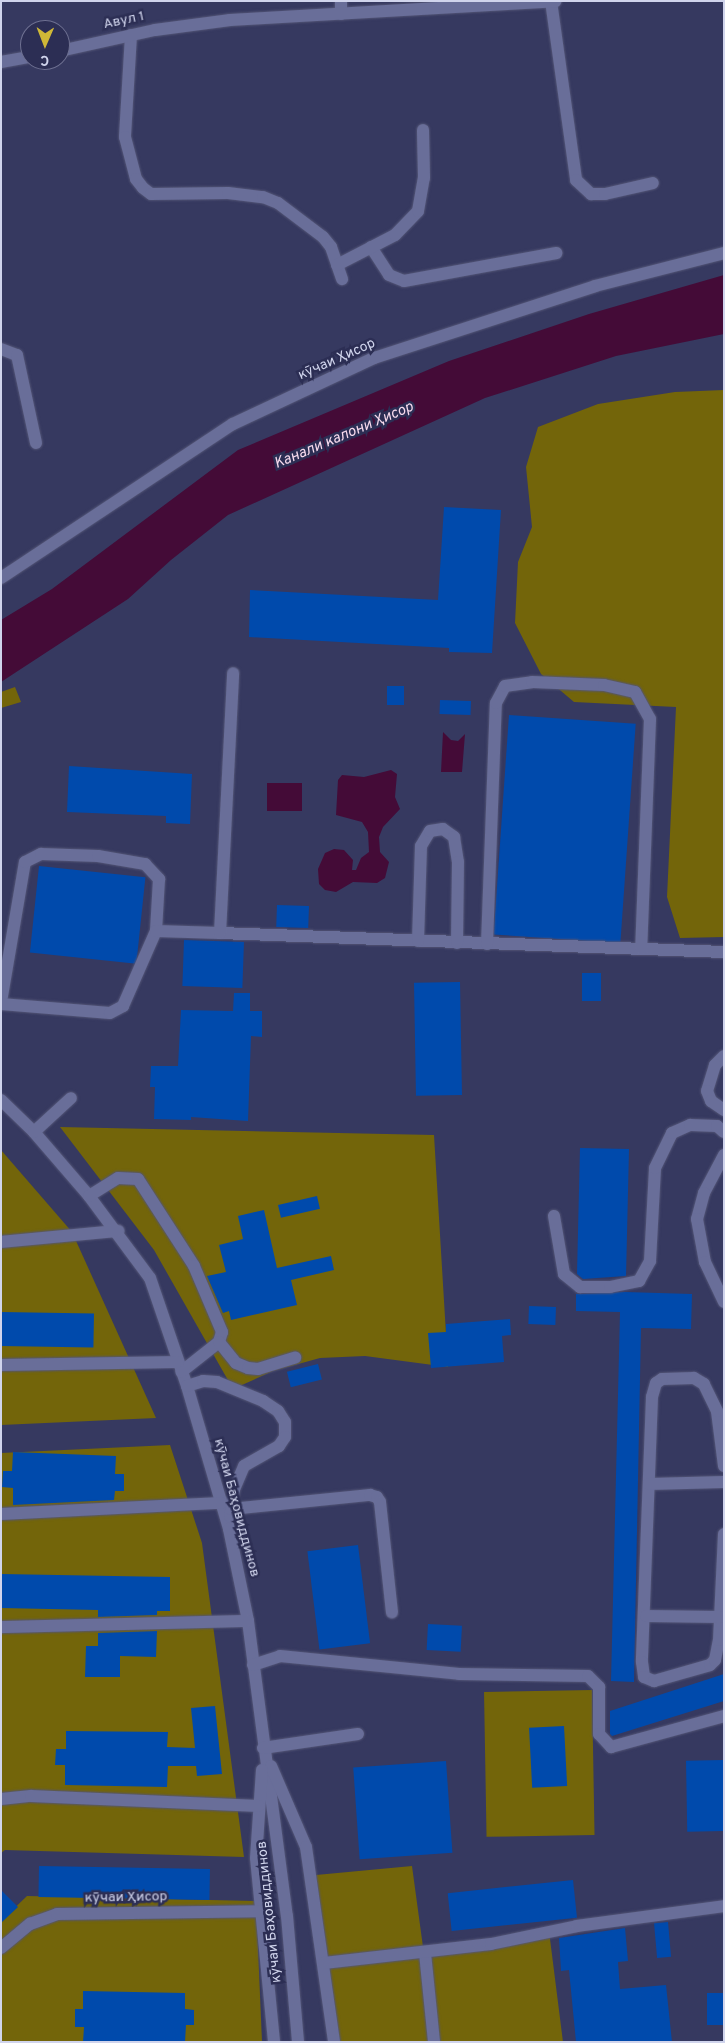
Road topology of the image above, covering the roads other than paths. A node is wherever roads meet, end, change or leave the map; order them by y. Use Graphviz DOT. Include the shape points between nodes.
graph roads {
  1 [pos="553,1"];
  2 [pos="341,8"];
  3 [pos="131,35"];
  4 [pos="70,49"];
  5 [pos="20,59"];
  6 [pos="1,62"];
  7 [pos="423,130"];
  8 [pos="653,183"];
  9 [pos="370,247"];
  10 [pos="556,253"];
  11 [pos="724,253"];
  12 [pos="337,265"];
  13 [pos="342,279"];
  14 [pos="1,349"];
  15 [pos="36,443"];
  16 [pos="1,578"];
  17 [pos="233,673"];
  18 [pos="156,931"];
  19 [pos="220,933"];
  20 [pos="418,942"];
  21 [pos="457,943"];
  22 [pos="487,944"];
  23 [pos="641,949"];
  24 [pos="724,952"];
  25 [pos="1,1003"];
  26 [pos="724,1056"];
  27 [pos="71,1098"];
  28 [pos="1,1100"];
  29 [pos="724,1110"];
  30 [pos="34,1132"];
  31 [pos="724,1132"];
  32 [pos="724,1156"];
  33 [pos="89,1196"];
  34 [pos="554,1216"];
  35 [pos="118,1232"];
  36 [pos="1,1242"];
  37 [pos="724,1302"];
  38 [pos="219,1342"];
  39 [pos="295,1358"];
  40 [pos="1,1365"];
  41 [pos="179,1367"];
  42 [pos="187,1386"];
  43 [pos="724,1466"];
  44 [pos="724,1482"];
  45 [pos="649,1484"];
  46 [pos="226,1506"];
  47 [pos="1,1514"];
  48 [pos="724,1534"];
  49 [pos="392,1612"];
  50 [pos="646,1616"];
  51 [pos="720,1617"];
  52 [pos="248,1621"];
  53 [pos="1,1627"];
  54 [pos="253,1665"];
  55 [pos="724,1716"];
  56 [pos="358,1734"];
  57 [pos="263,1748"];
  58 [pos="1,1799"];
  59 [pos="259,1806"];
  60 [pos="724,1906"];
  61 [pos="261,1911"];
  62 [pos="1,1948"];
  63 [pos="424,1953"];
  64 [pos="324,1963"];
  65 [pos="274,2042"];
  66 [pos="298,2042"];
  67 [pos="334,2042"];
  68 [pos="434,2042"];
  1 -- 2 [label="street, Авул 1"];
  1 -- 8 [label="street" via="576,180 592,194"];
  2 -- 3 [label="street, Авул 1"];
  3 -- 4 [label="street, Авул 1"];
  3 -- 12 [label="street" via="125,138 136,179 143,188 151,194 228,193 270,200 323,237"];
  5 -- 6 [label="street"];
  7 -- 9 [label="street" via="424,178 418,211 395,235"];
  9 -- 10 [label="street" via="389,275 404,281"];
  9 -- 12 [label="street"];
  11 -- 16 [label="street, кӯчаи Ҳисор" via="594,286 374,358 233,424"];
  12 -- 13 [label="street"];
  14 -- 15 [label="street" via="17,355"];
  17 -- 19 [label="street"];
  18 -- 19 [label="street"];
  18 -- 25 [label="street" via="123,1006 110,1013"];
  18 -- 25 [label="street" via="159,879 145,864 98,856 41,854 25,862"];
  19 -- 20 [label="street"];
  20 -- 21 [label="street"];
  20 -- 21 [label="street" via="421,846 430,831 443,829 454,837 458,862"];
  21 -- 22 [label="street"];
  22 -- 23 [label="street"];
  22 -- 23 [label="street" via="496,703 505,686 532,682 604,685 634,692 650,719"];
  23 -- 24 [label="street"];
  26 -- 29 [label="street" via="715,1065 707,1091 711,1101"];
  27 -- 30 [label="street"];
  28 -- 30 [label="street, кӯчаи Баҳовиддинов"];
  30 -- 33 [label="street, кӯчаи Баҳовиддинов"];
  31 -- 34 [label="street" via="717,1126 690,1125 672,1133 655,1168 650,1261 639,1281 610,1287 580,1287 564,1274"];
  32 -- 37 [label="street" via="704,1193 697,1219 705,1262"];
  33 -- 35 [label="street, кӯчаи Баҳовиддинов"];
  33 -- 38 [label="street" via="118,1178 138,1179 194,1266 222,1332"];
  35 -- 36 [label="street"];
  35 -- 41 [label="street, кӯчаи Баҳовиддинов" via="150,1278"];
  38 -- 39 [label="street" via="236,1363 248,1368 258,1369"];
  38 -- 41 [label="street"];
  40 -- 41 [label="street"];
  41 -- 42 [label="street, кӯчаи Баҳовиддинов"];
  42 -- 46 [label="street, кӯчаи Баҳовиддинов"];
  42 -- 46 [label="street" via="217,1382 263,1401 278,1411 285,1422 285,1436 279,1446 244,1466"];
  43 -- 45 [label="street" via="717,1411 704,1384 694,1378 662,1379 656,1383 652,1397"];
  44 -- 45 [label="street"];
  45 -- 50 [label="street"];
  46 -- 47 [label="street"];
  46 -- 49 [label="street" via="376,1497 380,1502"];
  46 -- 52 [label="street, кӯчаи Баҳовиддинов"];
  48 -- 51 [label="street"];
  50 -- 51 [label="street"];
  50 -- 51 [label="street" via="642,1662 644,1677 654,1681 710,1665 718,1653"];
  52 -- 53 [label="street"];
  52 -- 54 [label="street, кӯчаи Баҳовиддинов"];
  54 -- 55 [label="street" via="280,1656 459,1674 588,1676 598,1687 599,1734 612,1747"];
  54 -- 57 [label="street, кӯчаи Баҳовиддинов"];
  56 -- 57 [label="street"];
  57 -- 59 [label="street"];
  57 -- 64 [label="street" via="306,1847"];
  57 -- 66 [label="street, кӯчаи Баҳовиддинов" via="286,1916"];
  58 -- 59 [label="street" via="31,1796"];
  59 -- 61 [label="street" via="256,1858"];
  60 -- 63 [label="street" via="578,1926 542,1936"];
  61 -- 62 [label="street, кӯчаи Ҳисор" via="56,1914 30,1924"];
  61 -- 65 [label="street"];
  63 -- 64 [label="street"];
  63 -- 68 [label="street"];
  64 -- 67 [label="street"];
}
